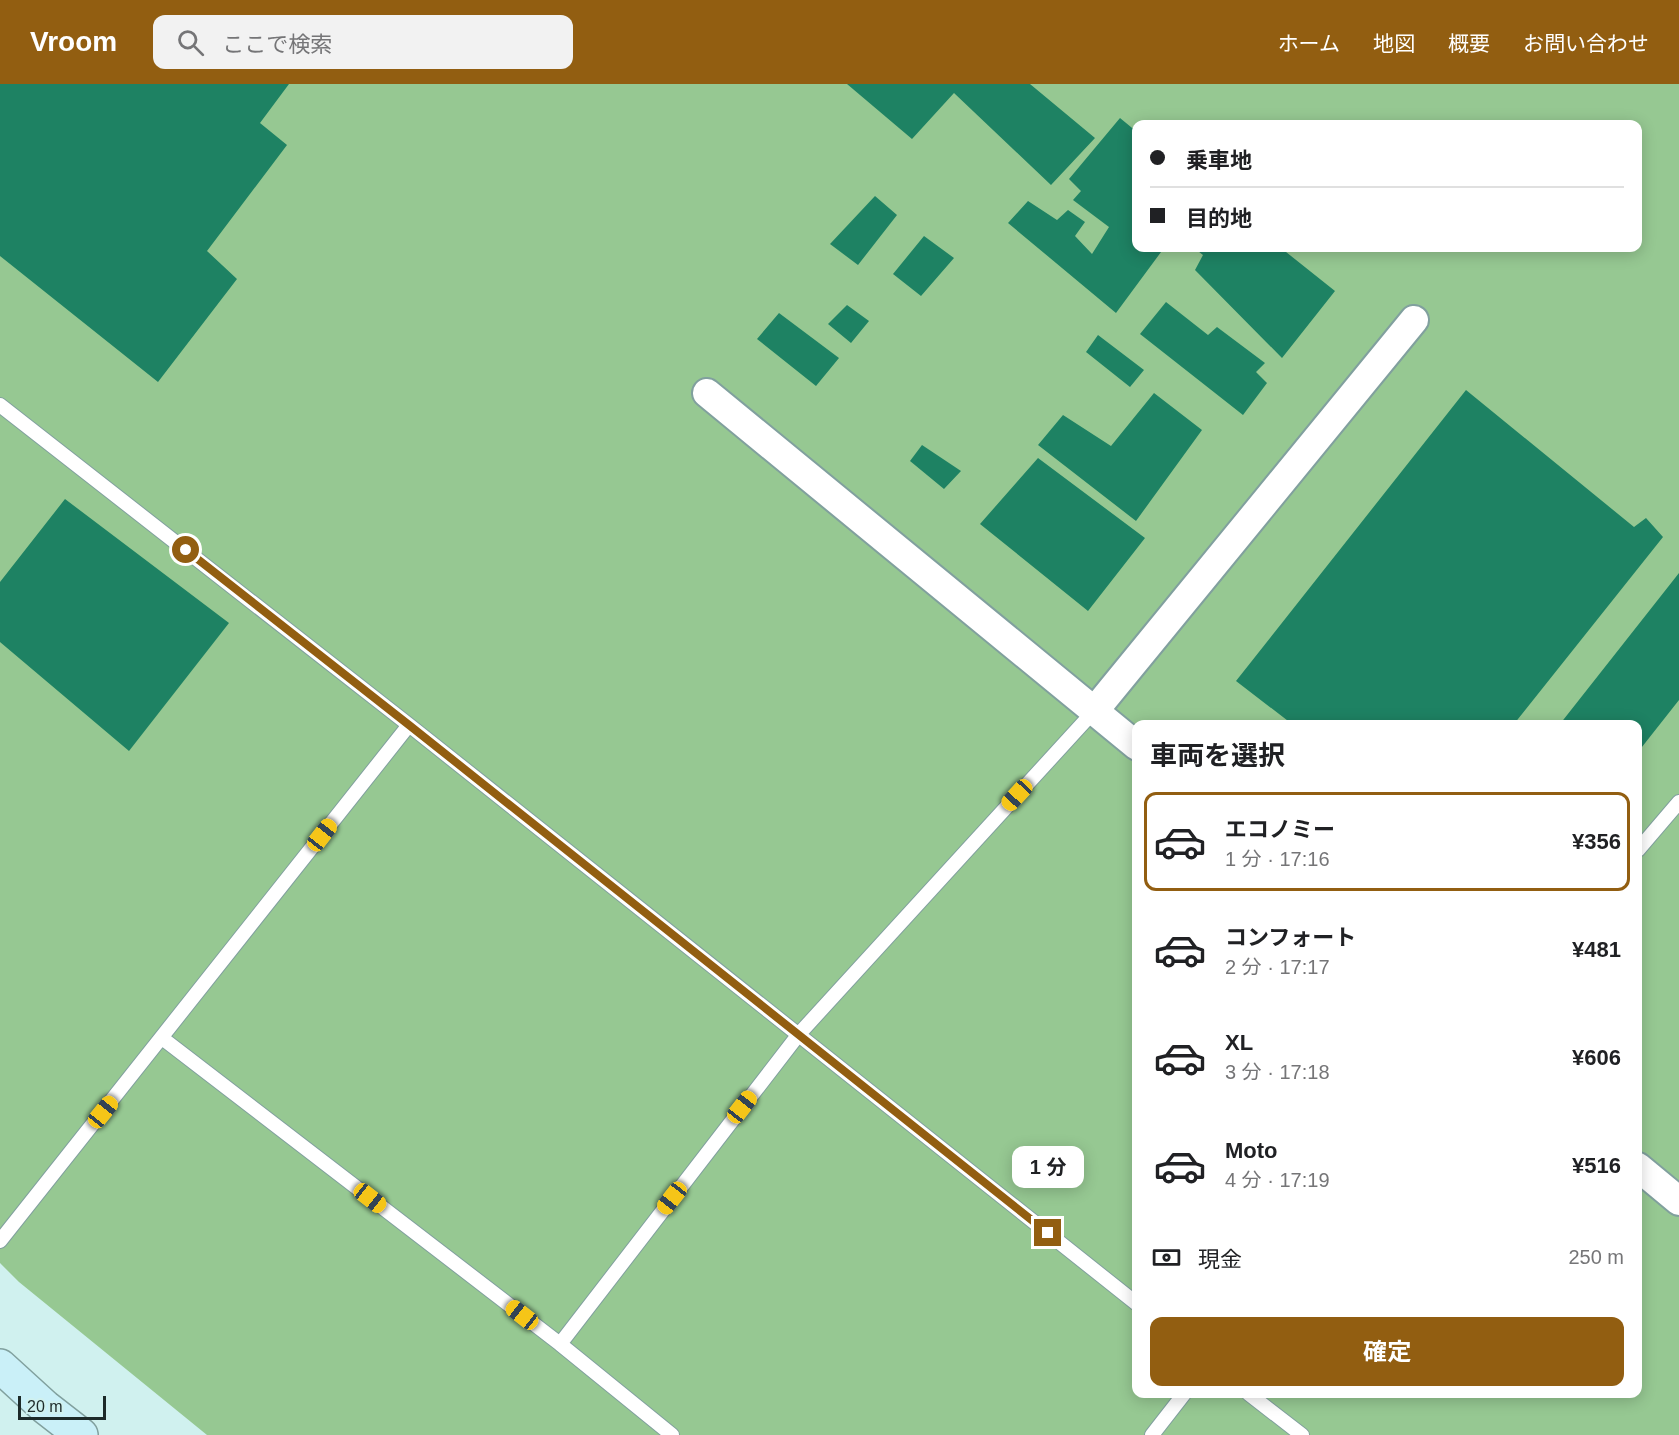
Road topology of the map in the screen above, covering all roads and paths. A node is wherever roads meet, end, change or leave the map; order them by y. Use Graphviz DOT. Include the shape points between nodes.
graph roads {
  1 [pos="1414,320"];
  2 [pos="707,393"];
  3 [pos="0,405"];
  4 [pos="1095,710"];
  5 [pos="409,725"];
  6 [pos="1132,742"];
  7 [pos="1679,802"];
  8 [pos="1642,845"];
  9 [pos="798,1034"];
  10 [pos="162,1038"];
  11 [pos="1642,1170"];
  12 [pos="1679,1201"];
  13 [pos="0,1241"];
  14 [pos="1132,1300"];
  15 [pos="560,1344"];
  16 [pos="0,1366"];
  17 [pos="1181,1398"];
  18 [pos="1254,1398"];
  19 [pos="81,1435"];
  20 [pos="672,1435"];
  21 [pos="1152,1435"];
  22 [pos="1302,1435"];
  1 -- 4 [label="street"];
  2 -- 4 [label="street"];
  3 -- 5 [label="lane"];
  4 -- 6 [label="street"];
  4 -- 9 [label="lane"];
  5 -- 9 [label="lane"];
  5 -- 10 [label="lane"];
  7 -- 8 [label="lane"];
  9 -- 14 [label="lane"];
  9 -- 15 [label="lane"];
  10 -- 13 [label="lane"];
  10 -- 15 [label="lane"];
  11 -- 12 [label="street"];
  15 -- 20 [label="lane"];
  16 -- 19 [label="street"];
  17 -- 21 [label="lane"];
  18 -- 22 [label="lane"];
}
